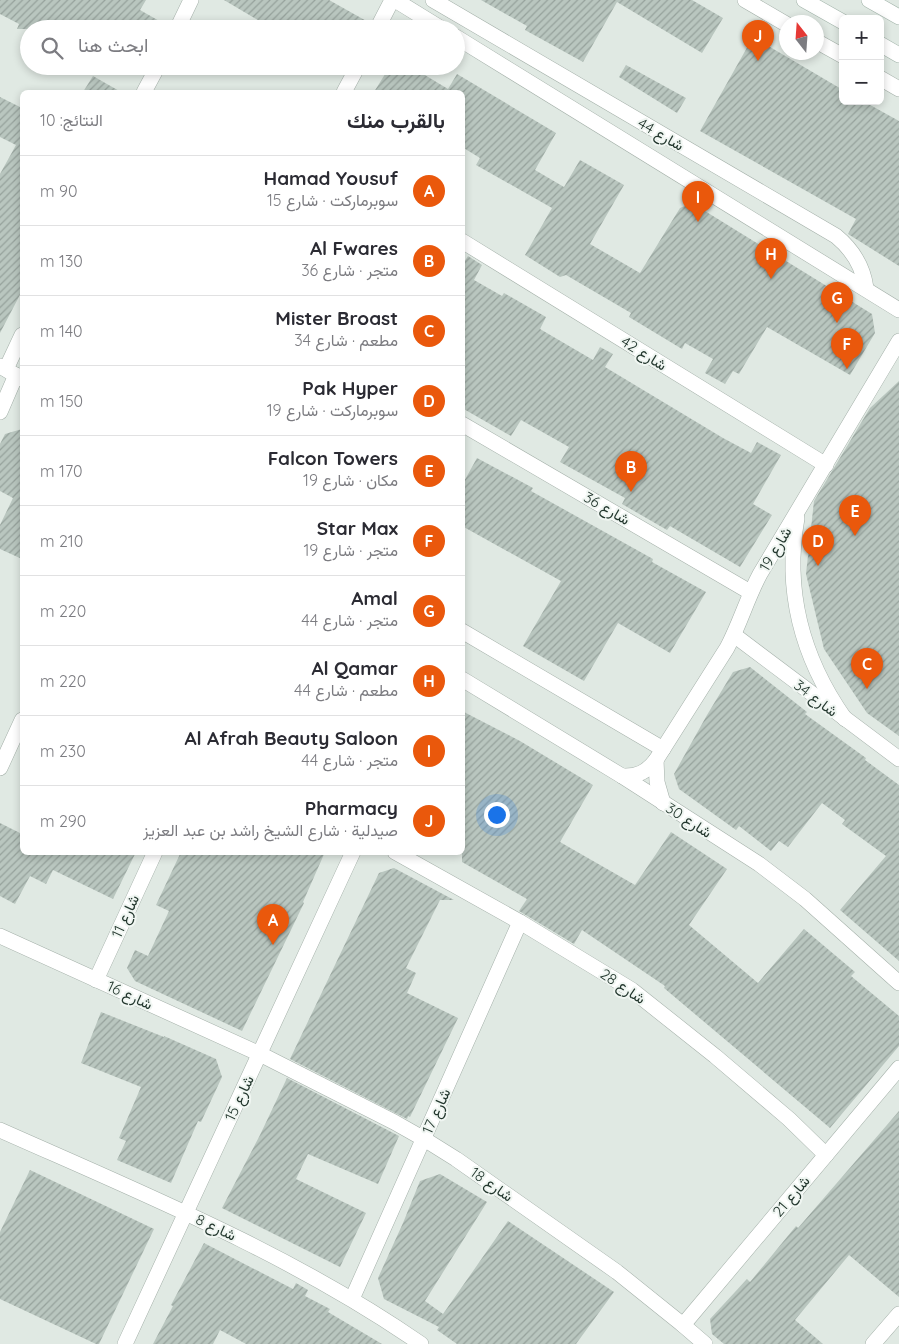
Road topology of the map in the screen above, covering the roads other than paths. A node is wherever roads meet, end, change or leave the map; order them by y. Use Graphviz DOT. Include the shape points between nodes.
graph roads {
  1 [pos="191,0"];
  2 [pos="394,0"];
  3 [pos="433,0"];
  4 [pos="746,0"];
  5 [pos="804,0"];
  6 [pos="869,0"];
  7 [pos="899,18"];
  8 [pos="181,20"];
  9 [pos="382,20"];
  10 [pos="427,20"];
  11 [pos="779,20"];
  12 [pos="839,20"];
  13 [pos="465,43"];
  14 [pos="824,45"];
  15 [pos="884,46"];
  16 [pos="839,54"];
  17 [pos="899,55"];
  18 [pos="153,75"];
  19 [pos="353,75"];
  20 [pos="884,80"];
  21 [pos="899,89"];
  22 [pos="145,90"];
  23 [pos="345,90"];
  24 [pos="465,243"];
  25 [pos="866,288"];
  26 [pos="899,310"];
  27 [pos="899,341"];
  28 [pos="20,342"];
  29 [pos="11,372"];
  30 [pos="0,412"];
  31 [pos="465,426"];
  32 [pos="826,465"];
  33 [pos="799,508"];
  34 [pos="750,592"];
  35 [pos="465,633"];
  36 [pos="734,635"];
  37 [pos="465,642"];
  38 [pos="485,643"];
  39 [pos="465,682"];
  40 [pos="845,719"];
  41 [pos="20,724"];
  42 [pos="660,754"];
  43 [pos="899,759"];
  44 [pos="0,768"];
  45 [pos="622,776"];
  46 [pos="663,803"];
  47 [pos="154,855"];
  48 [pos="352,855"];
  49 [pos="400,855"];
  50 [pos="520,922"];
  51 [pos="0,936"];
  52 [pos="96,980"];
  53 [pos="899,983"];
  54 [pos="260,1054"];
  55 [pos="899,1068"];
  56 [pos="0,1130"];
  57 [pos="424,1139"];
  58 [pos="826,1155"];
  59 [pos="186,1213"];
  60 [pos="352,1299"];
  61 [pos="899,1314"];
  62 [pos="683,1324"];
  63 [pos="125,1344"];
  64 [pos="422,1344"];
  65 [pos="705,1344"];
  66 [pos="873,1344"];
  1 -- 8 [label="street"];
  2 -- 9 [label="street"];
  2 -- 10 [label="street"];
  3 -- 25 [label="street, شارع 44" via="836,236 857,259"];
  4 -- 11 [label="street"];
  5 -- 12 [label="street"];
  6 -- 7 [label="street"];
  13 -- 25 [label="street, شارع 44"];
  14 -- 16 [label="street"];
  15 -- 17 [label="street"];
  18 -- 22 [label="street"];
  19 -- 23 [label="street"];
  20 -- 21 [label="street"];
  24 -- 32 [label="street, شارع 42"];
  25 -- 26 [label="street, شارع 44"];
  27 -- 32 [label="street, شارع 19"];
  28 -- 29 [label="street"];
  29 -- 30 [label="street"];
  31 -- 34 [label="street, شارع 36"];
  32 -- 33 [label="street, شارع 19"];
  33 -- 34 [label="street, شارع 19"];
  33 -- 40 [label="street" via="793,557 796,607 809,654 831,699"];
  34 -- 36 [label="street, شارع 19"];
  35 -- 38 [label="street"];
  36 -- 40 [label="street, شارع 34"];
  36 -- 42 [label="street, شارع 19"];
  37 -- 38 [label="street"];
  38 -- 42 [label="street"];
  39 -- 45 [label="street, شارع 30"];
  40 -- 43 [label="street, شارع 34"];
  41 -- 44 [label="street"];
  42 -- 45 [label="street, شارع 19" via="645,772"];
  42 -- 46 [label="street" via="657,782"];
  45 -- 46 [label="street, شارع 30"];
  46 -- 53 [label="street, شارع 30" via="782,881"];
  47 -- 52 [label="street, شارع 11"];
  48 -- 54 [label="street, شارع 15"];
  49 -- 50 [label="street, شارع 28"];
  50 -- 57 [label="street, شارع 17"];
  50 -- 58 [label="street, شارع 28" via="632,990 715,1056"];
  51 -- 52 [label="street, شارع 16"];
  52 -- 54 [label="street, شارع 16"];
  54 -- 57 [label="street, شارع 18"];
  54 -- 59 [label="street, شارع 15"];
  55 -- 58 [label="street, شارع 21"];
  56 -- 59 [label="street, شارع 8"];
  57 -- 60 [label="street, شارع 17"];
  57 -- 62 [label="street, شارع 18" via="617,1272"];
  58 -- 62 [label="street, شارع 21"];
  59 -- 60 [label="street, شارع 8"];
  59 -- 63 [label="street, شارع 15"];
  60 -- 64 [label="street, شارع 8"];
  61 -- 66 [label="street"];
  62 -- 65 [label="street, شارع 18"];
}
